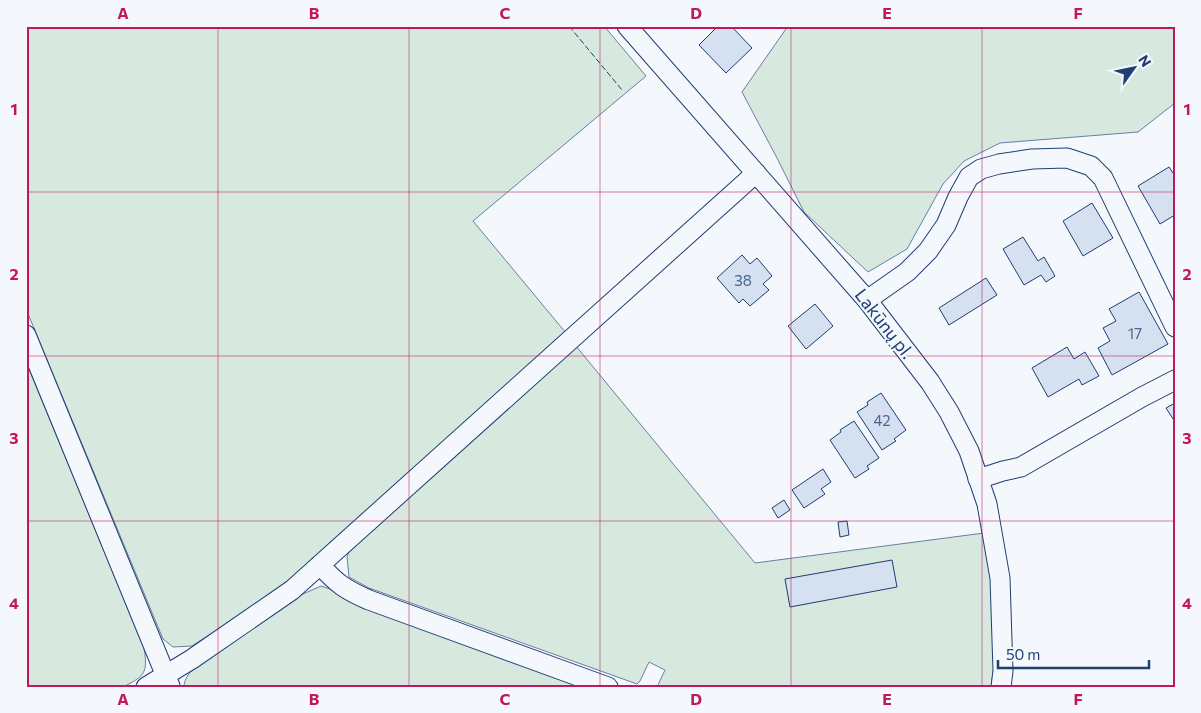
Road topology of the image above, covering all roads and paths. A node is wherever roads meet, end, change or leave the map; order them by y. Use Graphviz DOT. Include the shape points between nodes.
graph roads {
  1 [pos="627,26"];
  2 [pos="756,173"];
  3 [pos="867,300"];
  4 [pos="1175,327"];
  5 [pos="26,335"];
  6 [pos="1175,380"];
  7 [pos="978,478"];
  8 [pos="320,566"];
  9 [pos="168,681"];
  10 [pos="146,687"];
  11 [pos="608,687"];
  12 [pos="1000,687"];
  1 -- 2 [label="street, Lakūnų pl."];
  2 -- 3 [label="street, Lakūnų pl."];
  2 -- 8 [label="street"];
  3 -- 4 [label="street" via="907,272 928,251 946,226 969,177 981,169 999,164 1068,158 1091,166 1103,178"];
  3 -- 7 [label="street, Lakūnų pl." via="949,412 969,451"];
  5 -- 9 [label="street"];
  6 -- 7 [label="street" via="1021,467"];
  7 -- 12 [label="street, Lakūnų pl." via="987,504 1000,578 1003,671"];
  8 -- 9 [label="street"];
  8 -- 11 [label="street" via="349,591 369,600"];
  9 -- 10 [label="street"];
}
